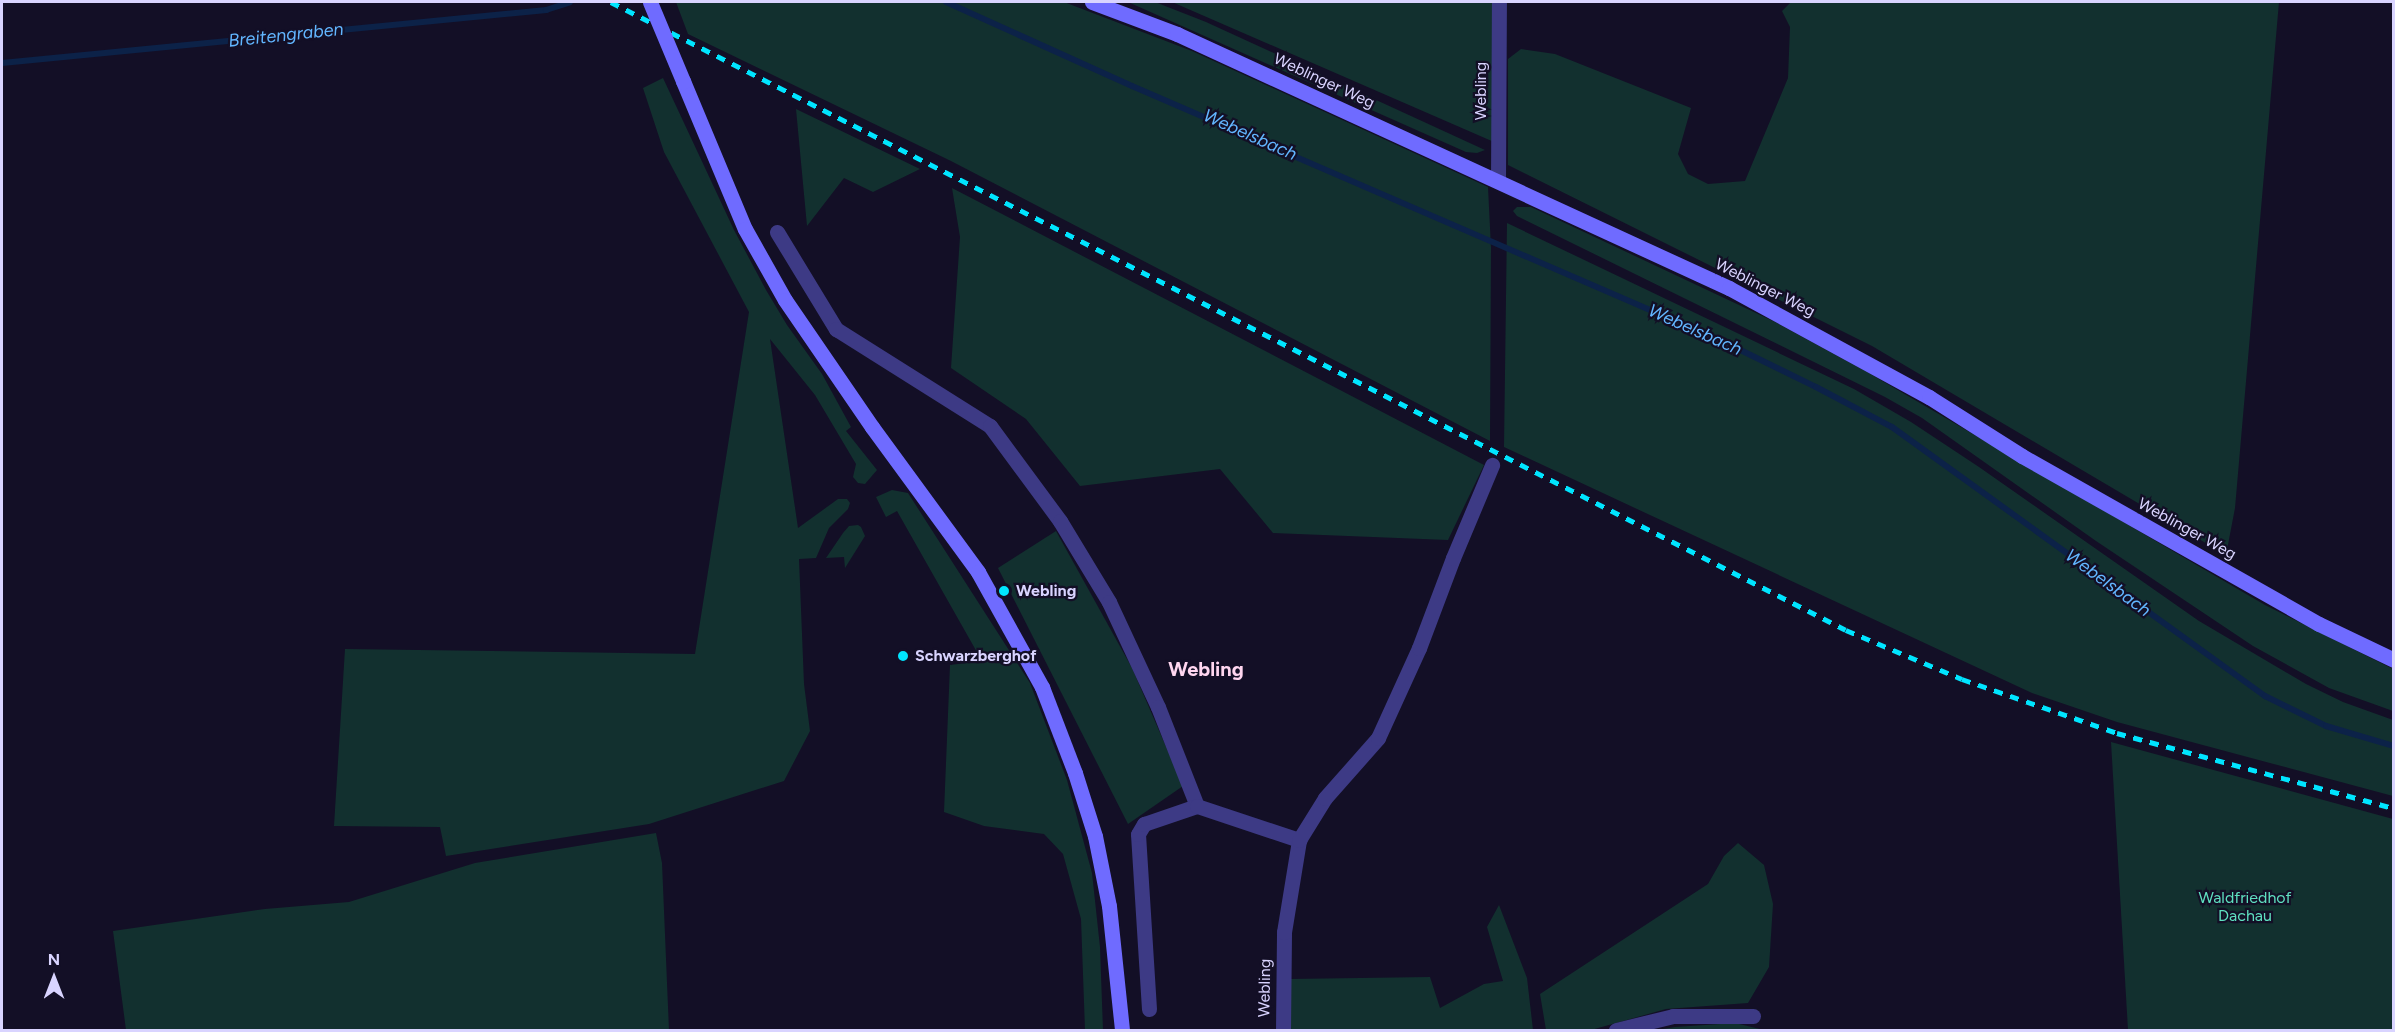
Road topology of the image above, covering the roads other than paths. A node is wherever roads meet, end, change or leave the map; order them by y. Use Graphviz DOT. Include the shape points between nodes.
graph roads {
  1 [pos="650,2"];
  2 [pos="1092,2"];
  3 [pos="1499,2"];
  4 [pos="1498,181"];
  5 [pos="777,232"];
  6 [pos="1492,465"];
  7 [pos="2394,660"];
  8 [pos="1197,806"];
  9 [pos="1299,840"];
  10 [pos="1149,1009"];
  11 [pos="1753,1016"];
  12 [pos="1122,1030"];
  13 [pos="1283,1030"];
  14 [pos="1616,1030"];
  1 -- 12 [label="street, bridge" via="745,229 785,300 978,572 1042,687 1095,836 1109,906"];
  2 -- 4 [label="street, Weblinger Weg" via="1177,34"];
  3 -- 4 [label="street, Webling"];
  4 -- 7 [label="street, Weblinger Weg" via="1729,288 1929,398 2022,456 2319,624"];
  5 -- 8 [label="street" via="836,329 990,426 998,435 1060,521 1110,602"];
  6 -- 9 [label="street, Webling" via="1419,648 1378,738 1325,798"];
  8 -- 9 [label="street"];
  8 -- 10 [label="street" via="1155,818 1144,824 1138,834"];
  9 -- 13 [label="street, Webling" via="1284,932"];
  11 -- 14 [label="street" via="1673,1016"];
}
